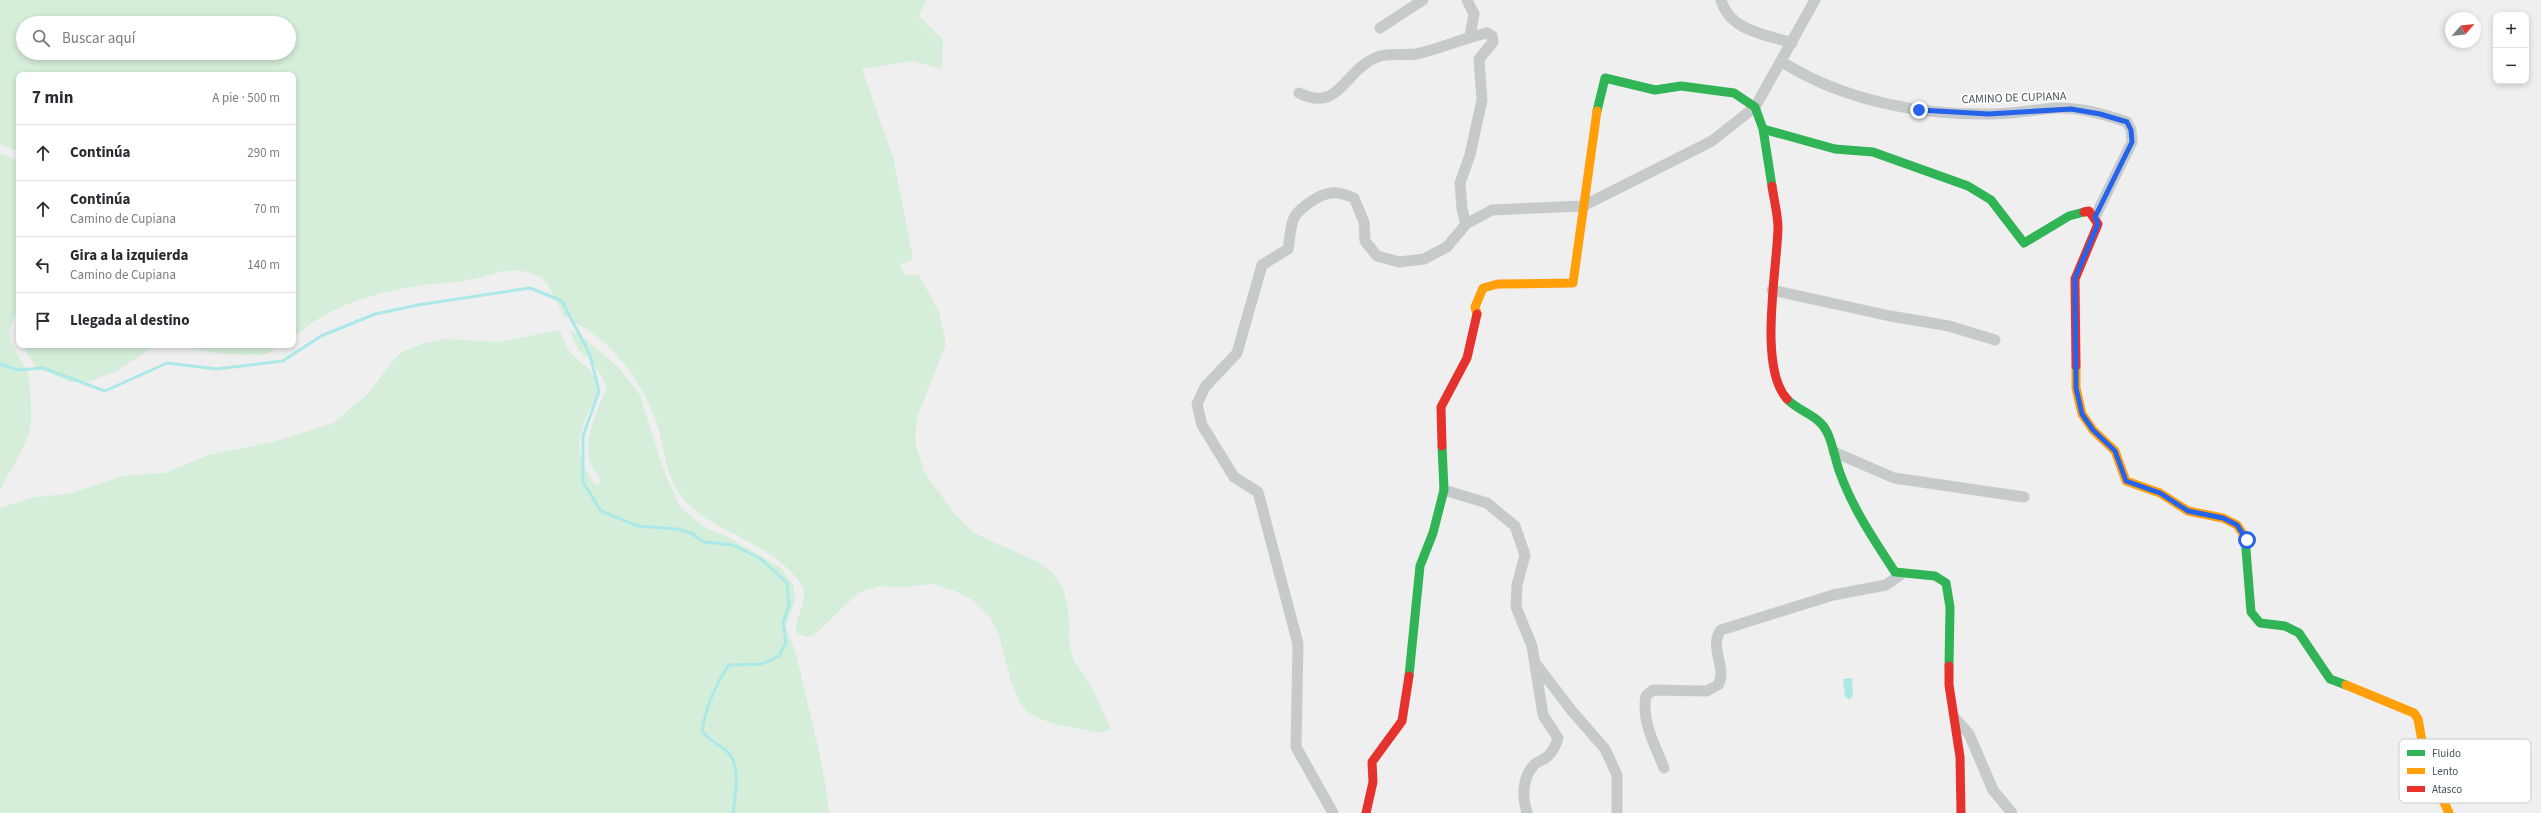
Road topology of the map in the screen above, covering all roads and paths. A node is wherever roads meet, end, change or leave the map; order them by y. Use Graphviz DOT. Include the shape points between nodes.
graph roads {
  1 [pos="1423,0"];
  2 [pos="1467,0"];
  3 [pos="1721,0"];
  4 [pos="1814,0"];
  5 [pos="1380,28"];
  6 [pos="1470,36"];
  7 [pos="1792,43"];
  8 [pos="1782,62"];
  9 [pos="1299,93"];
  10 [pos="1755,107"];
  11 [pos="1763,129"];
  12 [pos="1583,206"];
  13 [pos="2095,217"];
  14 [pos="1466,224"];
  15 [pos="1772,290"];
  16 [pos="1995,340"];
  17 [pos="1834,452"];
  18 [pos="1444,490"];
  19 [pos="2024,497"];
  20 [pos="1900,575"];
  21 [pos="1534,662"];
  22 [pos="1955,718"];
  23 [pos="2422,739"];
  24 [pos="1664,768"];
  25 [pos="2444,803"];
  26 [pos="1333,813"];
  27 [pos="1366,813"];
  28 [pos="1527,813"];
  29 [pos="1617,813"];
  30 [pos="1961,813"];
  31 [pos="2012,813"];
  32 [pos="2449,813"];
  1 -- 5 [label="street"];
  2 -- 6 [label="street" via="1474,14"];
  3 -- 7 [label="street" via="1730,19 1741,27"];
  4 -- 7 [label="street"];
  6 -- 9 [label="street" via="1417,54 1378,57 1358,69 1330,97 1320,100"];
  6 -- 14 [label="street" via="1486,33 1492,36 1493,42 1479,59 1482,100 1470,155 1460,183"];
  7 -- 8 [label="street"];
  8 -- 10 [label="street"];
  8 -- 13 [label="street, CAMINO DE CUPIANA" via="1810,78 1843,91 1905,108 1989,114 2071,109 2127,122 2132,142"];
  10 -- 11 [label="street"];
  10 -- 12 [label="street" via="1712,141"];
  10 -- 12 [label="street" via="1734,93 1681,86 1655,90 1605,78 1596,116"];
  11 -- 13 [label="street" via="1835,149 1874,152 1968,186 1992,200 2024,243 2069,216 2089,211"];
  11 -- 15 [label="street" via="1778,227"];
  12 -- 14 [label="street" via="1492,210"];
  12 -- 18 [label="street" via="1573,283 1498,284 1483,288 1475,307 1477,316 1467,358 1441,406"];
  13 -- 23 [label="street" via="2098,224 2075,278 2076,388 2082,414 2093,430 2115,451 2126,481 2160,493 2188,511 2223,518 2237,525 2247,540 2250,612 2260,623 2287,624 2293,628 2330,679 2414,713 2418,718"];
  14 -- 26 [label="street" via="1447,247 1424,259 1399,262 1377,256 1365,241 1364,222 1354,198 1341,192 1320,195 1298,211 1293,220 1288,249 1262,264 1237,353 1205,387 1197,404 1202,425 1234,477 1258,492 1298,644 1296,747"];
  15 -- 16 [label="street" via="1949,326"];
  15 -- 17 [label="street" via="1771,339 1778,382 1783,394 1794,406 1821,423 1831,438"];
  17 -- 19 [label="street" via="1894,478"];
  17 -- 20 [label="street" via="1840,473 1868,532 1887,563"];
  18 -- 21 [label="street" via="1487,503 1515,526 1525,555 1517,585 1516,607 1532,646"];
  18 -- 27 [label="street" via="1433,533 1420,566 1402,721 1372,762 1373,782"];
  20 -- 22 [label="street" via="1934,575 1946,583 1950,607 1949,685"];
  20 -- 24 [label="street" via="1886,585 1833,596 1721,630 1716,640 1720,672 1718,685 1707,691 1653,690 1646,696 1643,709"];
  21 -- 28 [label="street" via="1543,715 1558,738 1554,750 1545,759 1534,764 1526,777 1523,789"];
  21 -- 29 [label="street" via="1605,749 1617,775"];
  22 -- 30 [label="street" via="1960,756"];
  22 -- 31 [label="street" via="1970,734 1993,790"];
  25 -- 32 [label="street"];
}
